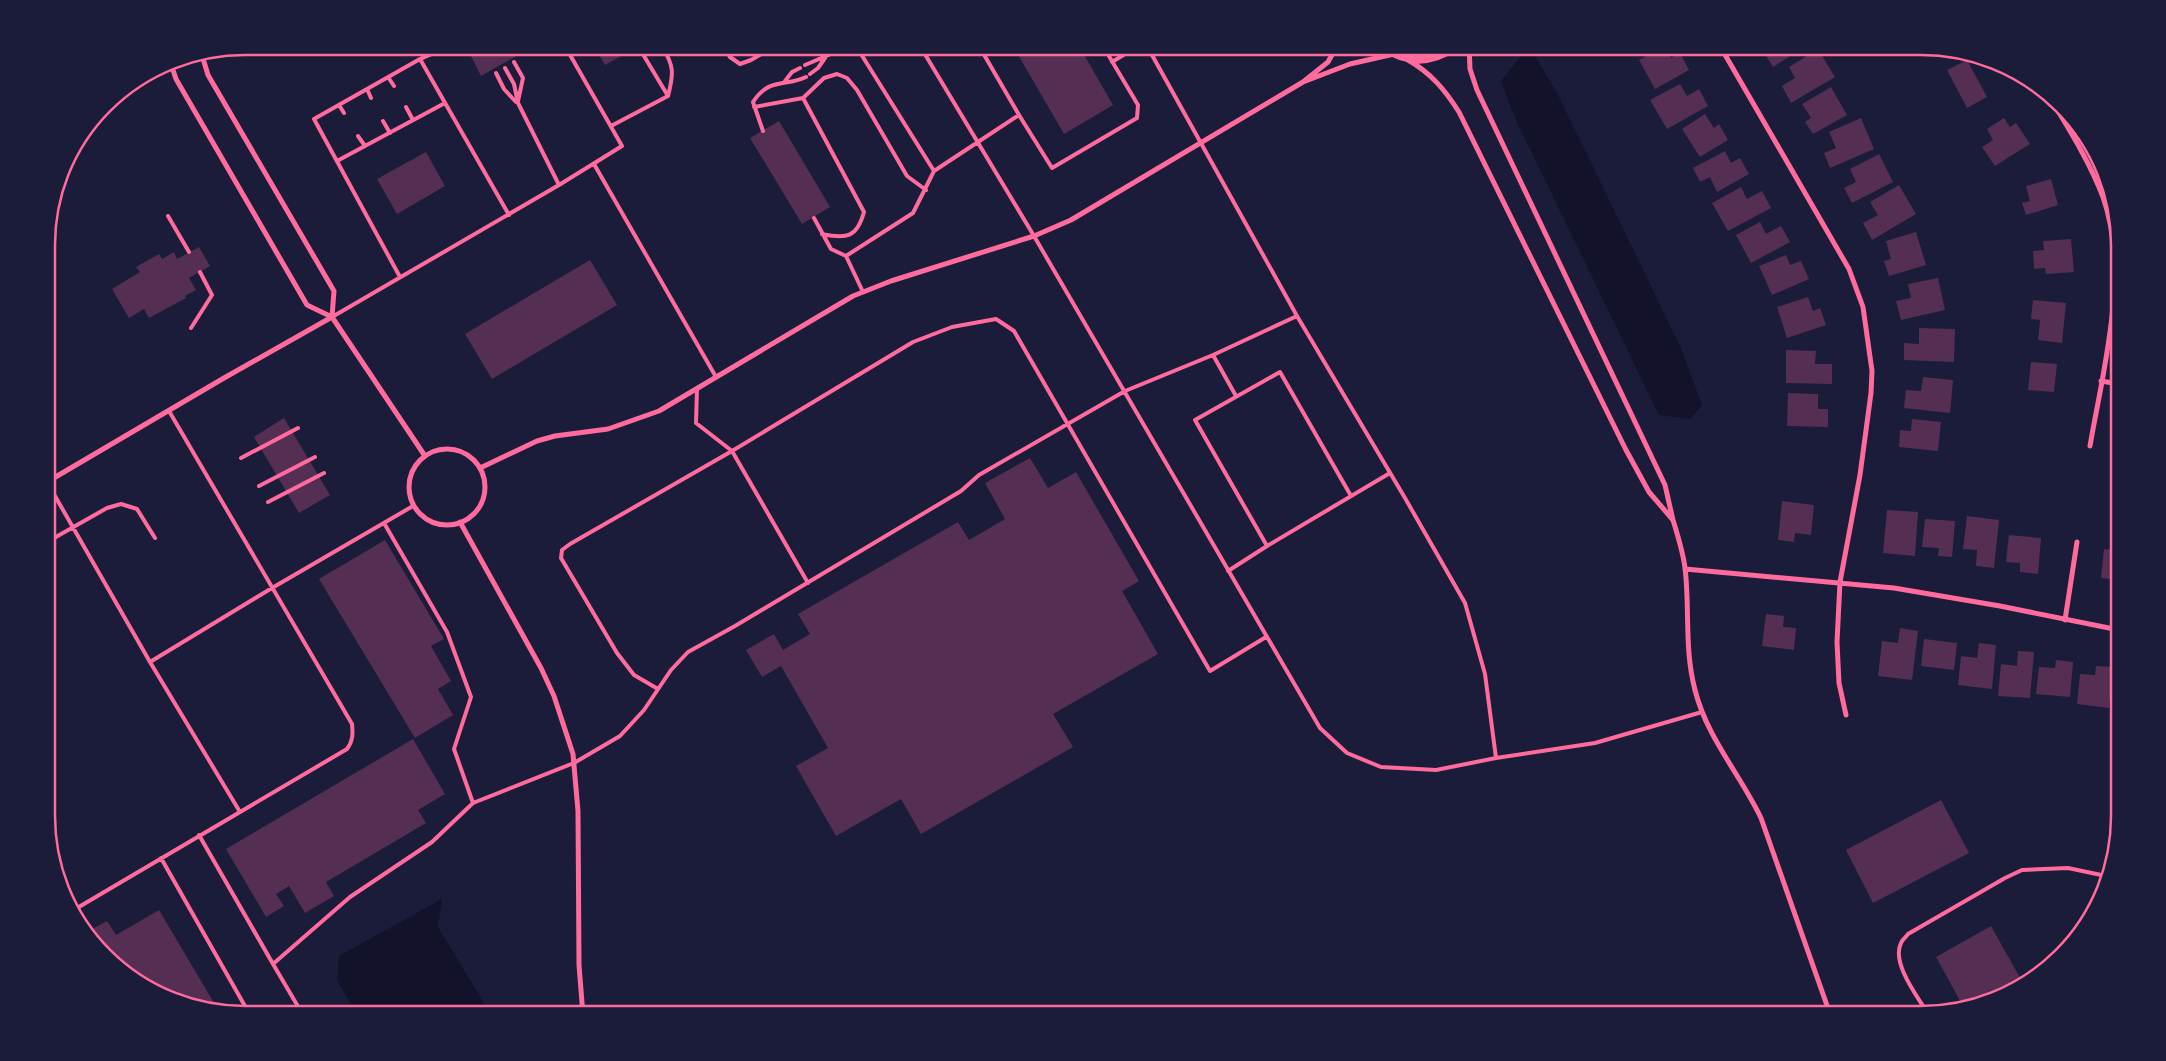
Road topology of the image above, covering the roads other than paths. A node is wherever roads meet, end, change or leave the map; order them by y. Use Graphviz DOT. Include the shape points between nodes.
graph roads {
  1 [pos="430,55"];
  2 [pos="570,55"];
  3 [pos="643,55"];
  4 [pos="667,55"];
  5 [pos="729,55"];
  6 [pos="760,55"];
  7 [pos="831,55"];
  8 [pos="862,55"];
  9 [pos="925,55"];
  10 [pos="984,55"];
  11 [pos="1108,55"];
  12 [pos="1123,55"];
  13 [pos="1151,55"];
  14 [pos="1332,55"];
  15 [pos="1390,55"];
  16 [pos="1397,55"];
  17 [pos="1442,55"];
  18 [pos="1469,55"];
  19 [pos="1725,55"];
  20 [pos="825,58"];
  21 [pos="1405,58"];
  22 [pos="420,59"];
  23 [pos="203,60"];
  24 [pos="514,62"];
  25 [pos="1112,62"];
  26 [pos="504,68"];
  27 [pos="173,69"];
  28 [pos="496,73"];
  29 [pos="810,74"];
  30 [pos="388,77"];
  31 [pos="806,77"];
  32 [pos="785,81"];
  33 [pos="1303,82"];
  34 [pos="394,86"];
  35 [pos="367,89"];
  36 [pos="668,96"];
  37 [pos="371,98"];
  38 [pos="803,98"];
  39 [pos="445,103"];
  40 [pos="518,103"];
  41 [pos="339,105"];
  42 [pos="406,107"];
  43 [pos="754,107"];
  44 [pos="344,112"];
  45 [pos="1018,115"];
  46 [pos="2061,117"];
  47 [pos="413,120"];
  48 [pos="384,121"];
  49 [pos="610,126"];
  50 [pos="763,131"];
  51 [pos="390,132"];
  52 [pos="358,136"];
  53 [pos="978,142"];
  54 [pos="1201,143"];
  55 [pos="365,146"];
  56 [pos="337,161"];
  57 [pos="594,164"];
  58 [pos="934,172"];
  59 [pos="559,185"];
  60 [pos="926,190"];
  61 [pos="509,215"];
  62 [pos="168,216"];
  63 [pos="814,218"];
  64 [pos="2109,219"];
  65 [pos="822,234"];
  66 [pos="1034,236"];
  67 [pos="189,252"];
  68 [pos="846,256"];
  69 [pos="200,272"];
  70 [pos="400,277"];
  71 [pos="863,292"];
  72 [pos="2111,312"];
  73 [pos="1297,316"];
  74 [pos="332,317"];
  75 [pos="191,328"];
  76 [pos="1213,355"];
  77 [pos="716,377"];
  78 [pos="2101,381"];
  79 [pos="2111,383"];
  80 [pos="697,389"];
  81 [pos="1125,391"];
  82 [pos="1236,396"];
  83 [pos="169,411"];
  84 [pos="1070,424"];
  85 [pos="298,428"];
  86 [pos="2090,446"];
  87 [pos="732,451"];
  88 [pos="425,456"];
  89 [pos="315,457"];
  90 [pos="241,458"];
  91 [pos="480,468"];
  92 [pos="1390,472"];
  93 [pos="324,473"];
  94 [pos="55,477"];
  95 [pos="258,486"];
  96 [pos="55,496"];
  97 [pos="1351,496"];
  98 [pos="268,502"];
  99 [pos="413,506"];
  100 [pos="1672,520"];
  101 [pos="460,522"];
  102 [pos="384,523"];
  103 [pos="72,527"];
  104 [pos="55,537"];
  105 [pos="154,538"];
  106 [pos="2077,542"];
  107 [pos="1267,546"];
  108 [pos="1685,569"];
  109 [pos="1228,571"];
  110 [pos="1840,582"];
  111 [pos="808,583"];
  112 [pos="272,588"];
  113 [pos="2065,620"];
  114 [pos="2111,629"];
  115 [pos="1266,637"];
  116 [pos="150,662"];
  117 [pos="658,689"];
  118 [pos="1702,712"];
  119 [pos="1846,715"];
  120 [pos="1496,758"];
  121 [pos="574,763"];
  122 [pos="473,803"];
  123 [pos="240,812"];
  124 [pos="199,835"];
  125 [pos="161,858"];
  126 [pos="2102,875"];
  127 [pos="78,907"];
  128 [pos="273,964"];
  129 [pos="245,1006"];
  130 [pos="298,1006"];
  131 [pos="582,1006"];
  132 [pos="1827,1006"];
  133 [pos="1923,1006"];
  1 -- 22 [label="lane"];
  2 -- 49 [label="lane"];
  3 -- 36 [label="lane"];
  4 -- 36 [label="lane" via="672,63"];
  5 -- 6 [label="lane" via="740,64"];
  7 -- 20 [label="lane"];
  8 -- 58 [label="lane"];
  9 -- 53 [label="lane"];
  10 -- 45 [label="lane"];
  11 -- 25 [label="lane"];
  12 -- 25 [label="lane"];
  13 -- 54 [label="lane"];
  14 -- 33 [label="street"];
  15 -- 33 [label="street" via="1350,64"];
  16 -- 21 [label="street"];
  17 -- 21 [label="street" via="1423,60"];
  18 -- 100 [label="street" via="1477,90 1665,485"];
  19 -- 110 [label="street" via="1849,269 1863,307 1872,371 1871,393"];
  20 -- 29 [label="lane"];
  20 -- 32 [label="lane" via="802,66"];
  21 -- 100 [label="street" via="1442,86 1459,112 1626,450 1649,492"];
  22 -- 30 [label="lane"];
  22 -- 39 [label="lane"];
  23 -- 74 [label="street" via="208,76 334,291"];
  24 -- 40 [label="lane" via="523,78"];
  25 -- 45 [label="lane" via="1138,105 1137,118 1052,168"];
  26 -- 40 [label="lane" via="514,84"];
  27 -- 74 [label="street" via="306,305"];
  28 -- 40 [label="lane" via="504,89"];
  30 -- 34 [label="lane"];
  30 -- 35 [label="lane"];
  31 -- 32 [label="lane" via="796,82"];
  32 -- 43 [label="lane" via="759,93 753,102"];
  33 -- 54 [label="street"];
  35 -- 37 [label="lane"];
  35 -- 41 [label="lane"];
  36 -- 49 [label="lane"];
  38 -- 43 [label="lane"];
  38 -- 60 [label="lane" via="824,78 837,74 847,78 907,176"];
  38 -- 65 [label="lane" via="864,212 860,226 849,236"];
  39 -- 47 [label="lane"];
  39 -- 61 [label="lane"];
  40 -- 59 [label="lane"];
  41 -- 44 [label="lane"];
  41 -- 56 [label="lane" via="314,119"];
  42 -- 47 [label="lane"];
  43 -- 50 [label="lane"];
  45 -- 53 [label="lane"];
  46 -- 64 [label="street" via="2089,166"];
  47 -- 51 [label="lane"];
  48 -- 51 [label="lane"];
  49 -- 57 [label="lane" via="622,146"];
  51 -- 55 [label="lane"];
  52 -- 55 [label="lane"];
  53 -- 58 [label="lane"];
  53 -- 66 [label="lane"];
  54 -- 66 [label="street" via="1086,212"];
  54 -- 73 [label="lane"];
  55 -- 56 [label="lane"];
  56 -- 70 [label="lane"];
  57 -- 59 [label="lane"];
  57 -- 77 [label="lane"];
  58 -- 60 [label="lane"];
  59 -- 61 [label="lane"];
  60 -- 68 [label="lane" via="914,213"];
  61 -- 70 [label="lane"];
  62 -- 67 [label="lane"];
  63 -- 65 [label="lane"];
  65 -- 68 [label="lane" via="831,249"];
  66 -- 71 [label="street"];
  66 -- 81 [label="lane"];
  68 -- 71 [label="lane"];
  69 -- 75 [label="lane" via="212,294"];
  70 -- 74 [label="lane"];
  71 -- 77 [label="street"];
  72 -- 78 [label="street"];
  73 -- 76 [label="lane"];
  73 -- 92 [label="lane"];
  74 -- 83 [label="street"];
  74 -- 88 [label="street"];
  76 -- 81 [label="lane"];
  76 -- 82 [label="lane"];
  77 -- 80 [label="street"];
  78 -- 79 [label="street"];
  78 -- 86 [label="street"];
  80 -- 87 [label="lane" via="696,423"];
  80 -- 91 [label="street" via="642,418 608,429 536,441"];
  81 -- 84 [label="lane"];
  81 -- 109 [label="lane"];
  82 -- 97 [label="lane" via="1280,372"];
  82 -- 107 [label="lane" via="1195,420"];
  83 -- 94 [label="street"];
  83 -- 112 [label="lane"];
  84 -- 87 [label="lane" via="1014,331 996,319 952,327 913,342"];
  84 -- 111 [label="lane" via="979,475 961,491"];
  84 -- 115 [label="lane" via="1210,671"];
  85 -- 90 [label="lane"];
  87 -- 111 [label="lane"];
  87 -- 117 [label="lane" via="562,550 561,558 617,652 634,675"];
  88 -- 91 [label="street" via="436,450 449,449 472,458"];
  88 -- 99 [label="street" via="411,474 409,486"];
  89 -- 95 [label="lane"];
  91 -- 101 [label="street" via="484,484 482,500 470,517"];
  92 -- 97 [label="lane"];
  92 -- 120 [label="lane" via="1464,604 1485,674"];
  93 -- 98 [label="lane"];
  96 -- 103 [label="lane"];
  97 -- 107 [label="lane"];
  99 -- 101 [label="street" via="431,521 440,524"];
  99 -- 102 [label="lane"];
  100 -- 108 [label="street"];
  101 -- 121 [label="street" via="554,696"];
  102 -- 112 [label="lane"];
  102 -- 122 [label="lane" via="447,632 471,697 454,749"];
  103 -- 104 [label="lane"];
  103 -- 105 [label="lane" via="107,508 122,504 137,510"];
  103 -- 116 [label="lane"];
  106 -- 113 [label="street"];
  107 -- 109 [label="lane"];
  108 -- 110 [label="street"];
  108 -- 118 [label="street" via="1687,642"];
  109 -- 115 [label="lane"];
  110 -- 113 [label="street" via="1942,595"];
  110 -- 119 [label="street" via="1837,642"];
  111 -- 117 [label="lane" via="688,652"];
  112 -- 116 [label="lane"];
  112 -- 123 [label="lane" via="352,724 353,734 346,749"];
  113 -- 114 [label="street"];
  115 -- 120 [label="lane" via="1320,728 1347,753 1381,767 1436,770"];
  116 -- 123 [label="lane"];
  117 -- 121 [label="lane" via="620,736"];
  118 -- 120 [label="lane" via="1595,743"];
  118 -- 132 [label="street" via="1761,818"];
  121 -- 122 [label="lane"];
  121 -- 131 [label="street"];
  122 -- 128 [label="lane" via="432,842 350,897"];
  123 -- 124 [label="lane"];
  124 -- 125 [label="lane"];
  124 -- 128 [label="lane"];
  125 -- 127 [label="lane"];
  125 -- 129 [label="lane"];
  126 -- 133 [label="lane" via="2068,868 2022,870 1908,934 1900,944 1898,956 1901,969"];
  128 -- 130 [label="lane"];
}
